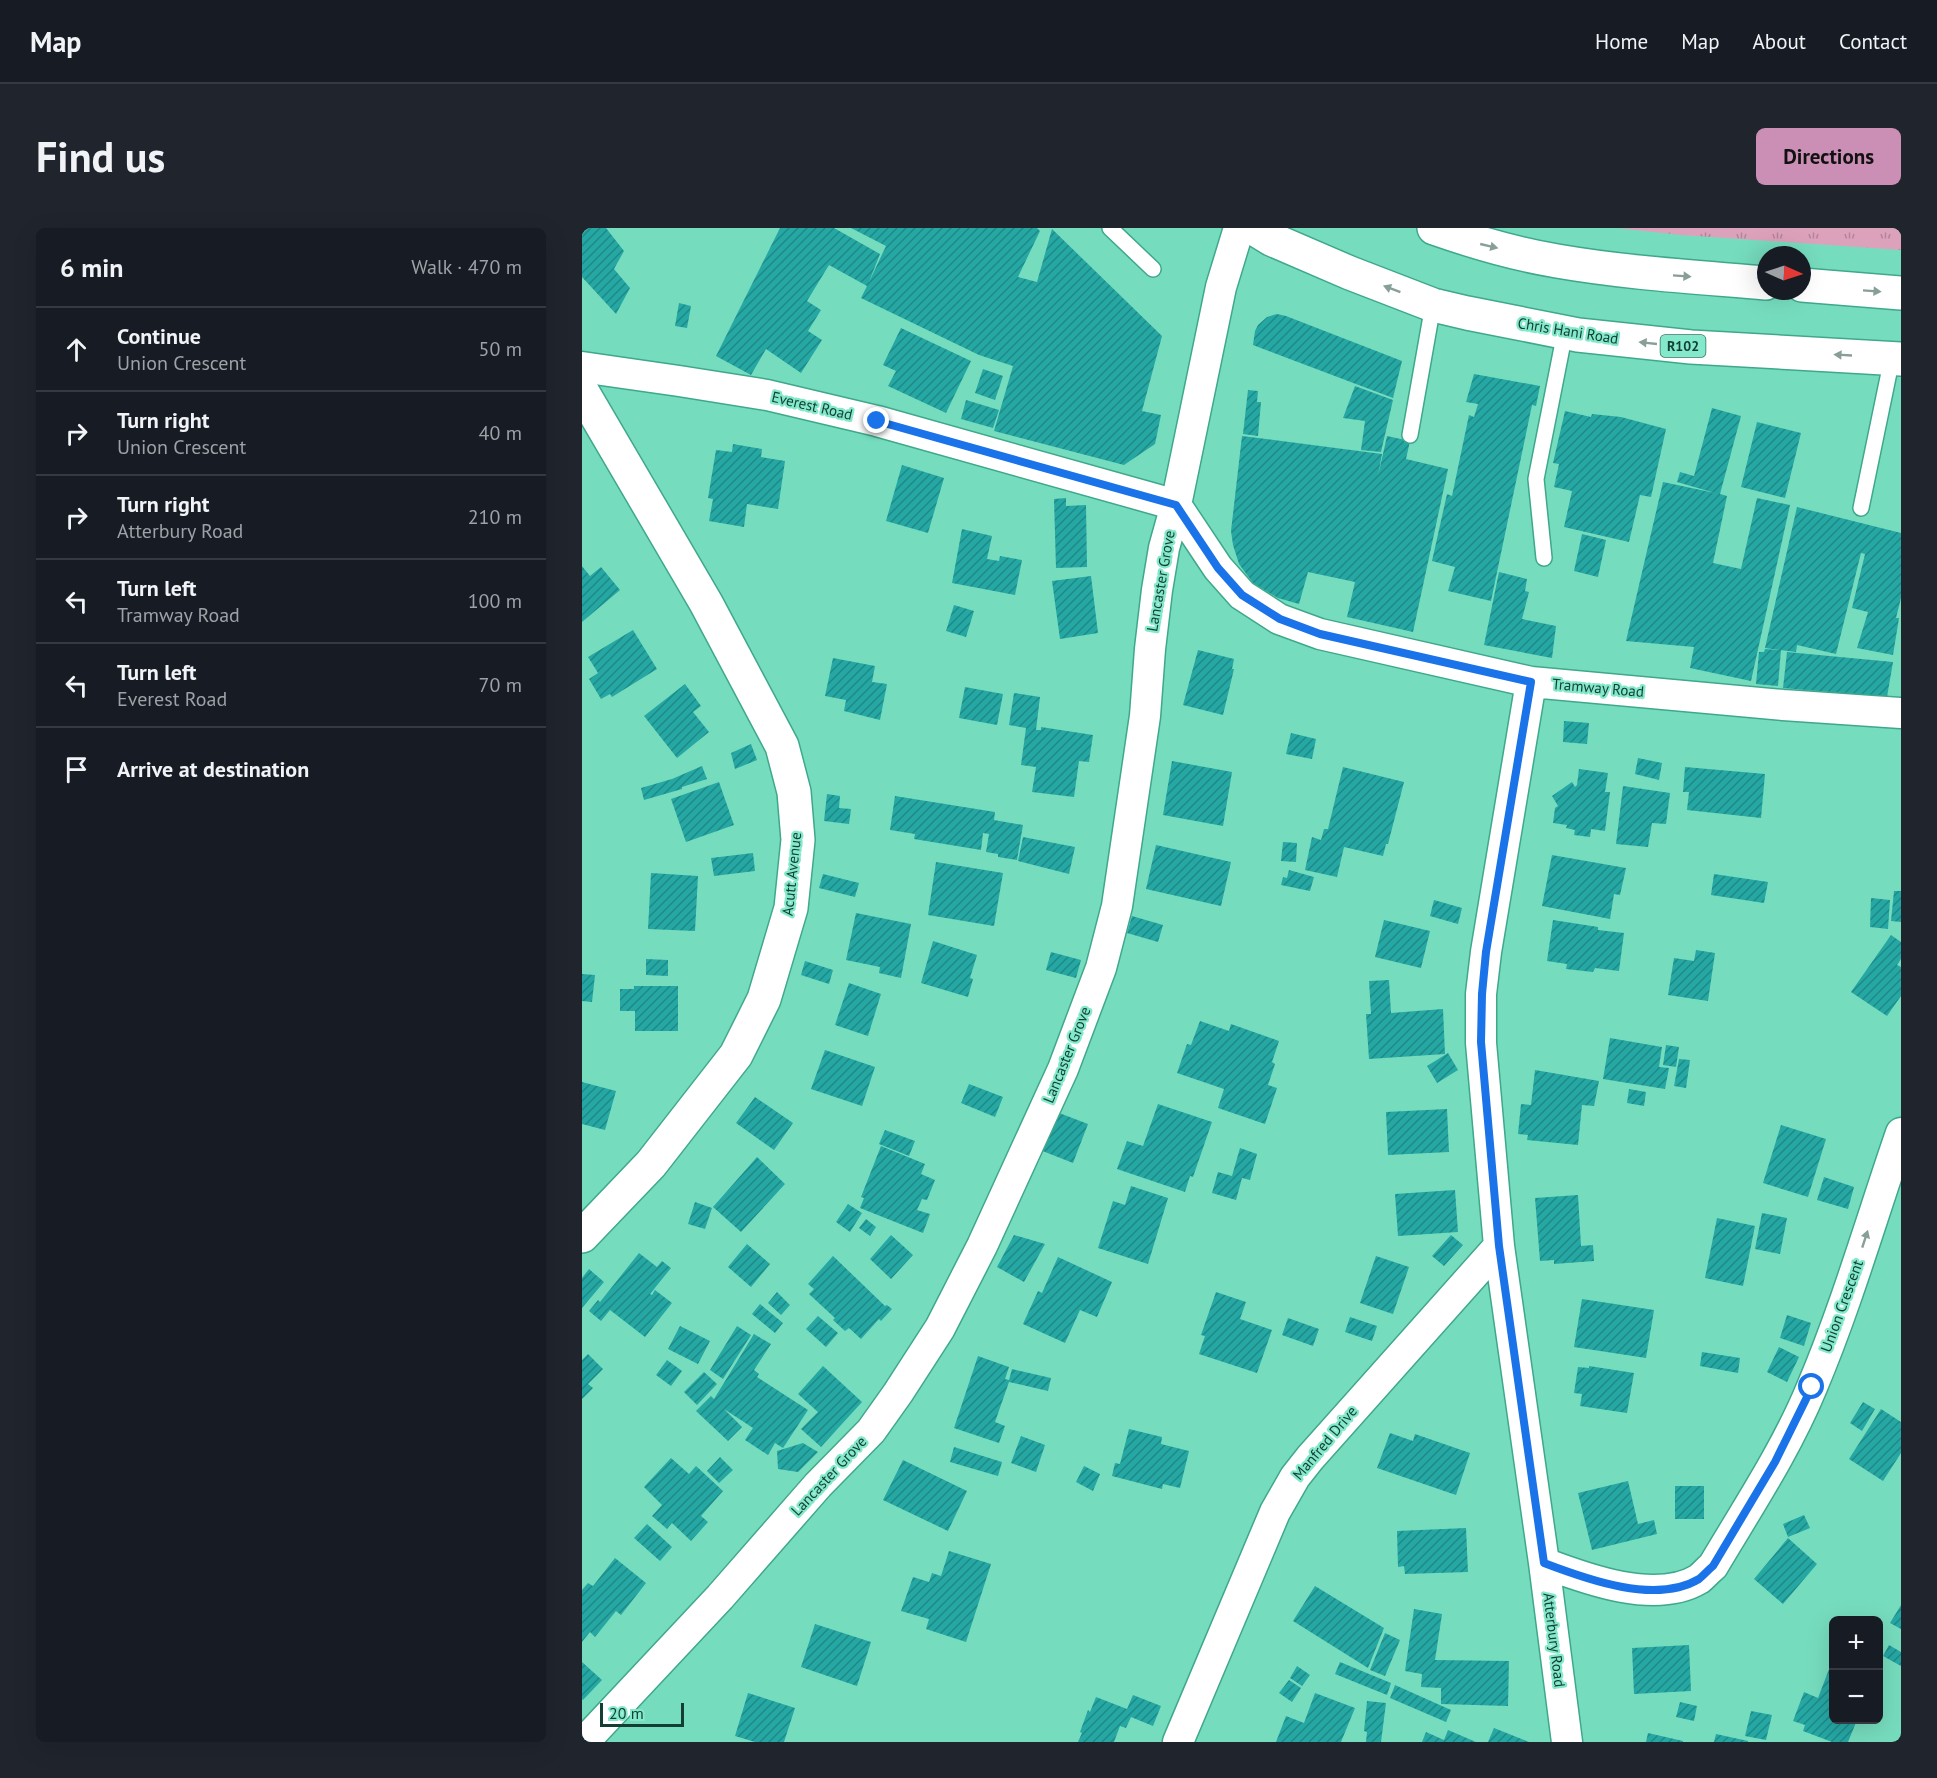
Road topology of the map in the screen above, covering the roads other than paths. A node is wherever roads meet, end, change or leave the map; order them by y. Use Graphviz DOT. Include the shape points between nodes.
graph roads {
  1 [pos="1110,228"];
  2 [pos="1239,228"];
  3 [pos="1253,228"];
  4 [pos="1434,228"];
  5 [pos="1153,268"];
  6 [pos="1757,282"];
  7 [pos="1811,286"];
  8 [pos="1901,293"];
  9 [pos="1433,305"];
  10 [pos="1565,332"];
  11 [pos="1896,358"];
  12 [pos="582,367"];
  13 [pos="582,391"];
  14 [pos="1410,435"];
  15 [pos="1176,505"];
  16 [pos="1860,507"];
  17 [pos="1544,558"];
  18 [pos="1531,682"];
  19 [pos="1901,713"];
  20 [pos="1901,1133"];
  21 [pos="582,1236"];
  22 [pos="1499,1246"];
  23 [pos="1544,1563"];
  24 [pos="584,1742"];
  25 [pos="1178,1742"];
  26 [pos="1567,1742"];
  1 -- 5 [label="lane"];
  2 -- 15 [label="street, Lancaster Grove" via="1221,287"];
  9 -- 3 [label="main road, Chris Hani Road / R102, one-way" via="1350,273"];
  4 -- 6 [label="main road, one-way" via="1556,261"];
  7 -- 8 [label="main road, one-way"];
  9 -- 10 [label="main road, Chris Hani Road / R102"];
  9 -- 14 [label="lane"];
  11 -- 10 [label="main road, Chris Hani Road / R102, one-way" via="1690,347"];
  10 -- 17 [label="lane" via="1536,479"];
  11 -- 16 [label="lane"];
  12 -- 15 [label="street, Everest Road" via="767,395 877,421"];
  13 -- 21 [label="main road, Acutt Avenue" via="706,603 782,746 794,792 798,840 791,908 764,999 736,1055 651,1164"];
  15 -- 18 [label="street, Tramway Road" via="1218,568 1242,595 1280,619 1320,634"];
  15 -- 24 [label="street, Lancaster Grove" via="1157,590 1145,716 1109,942 1071,1051 982,1246 939,1328 871,1431"];
  18 -- 19 [label="street, Tramway Road"];
  18 -- 22 [label="street, Atterbury Road" via="1482,994 1481,1042"];
  23 -- 20 [label="street, Union Crescent, one-way" via="1583,1578 1651,1589 1687,1584 1701,1578 1713,1566 1775,1462 1812,1387"];
  22 -- 23 [label="street, Atterbury Road"];
  22 -- 25 [label="street, Manfred Drive" via="1296,1477 1275,1512"];
  23 -- 26 [label="street, Atterbury Road"];
}
